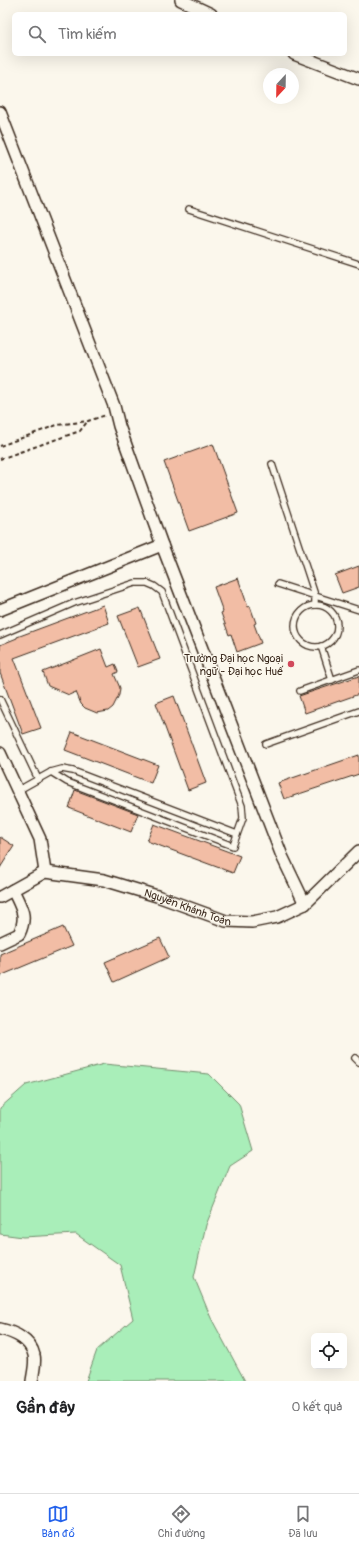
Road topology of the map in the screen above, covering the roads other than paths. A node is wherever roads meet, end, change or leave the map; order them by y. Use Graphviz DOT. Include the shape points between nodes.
graph roads {
  1 [pos="181,0"];
  2 [pos="207,12"];
  3 [pos="299,56"];
  4 [pos="359,79"];
  5 [pos="0,112"];
  6 [pos="189,209"];
  7 [pos="359,264"];
  8 [pos="272,464"];
  9 [pos="162,546"];
  10 [pos="278,584"];
  11 [pos="315,594"];
  12 [pos="315,605"];
  13 [pos="0,610"];
  14 [pos="359,610"];
  15 [pos="0,635"];
  16 [pos="321,646"];
  17 [pos="359,670"];
  18 [pos="332,680"];
  19 [pos="300,691"];
  20 [pos="0,699"];
  21 [pos="359,711"];
  22 [pos="266,744"];
  23 [pos="0,753"];
  24 [pos="51,772"];
  25 [pos="38,779"];
  26 [pos="18,791"];
  27 [pos="237,834"];
  28 [pos="359,850"];
  29 [pos="45,872"];
  30 [pos="13,890"];
  31 [pos="0,897"];
  32 [pos="305,904"];
  33 [pos="0,943"];
  34 [pos="0,1329"];
  35 [pos="32,1381"];
  1 -- 2 [label="street"];
  3 -- 4 [label="street"];
  5 -- 9 [label="street" via="115,412"];
  6 -- 7 [label="lane"];
  8 -- 11 [label="lane"];
  9 -- 13 [label="street"];
  9 -- 32 [label="street" via="282,856"];
  10 -- 11 [label="lane"];
  11 -- 12 [label="lane"];
  11 -- 14 [label="lane"];
  12 -- 16 [label="lane" via="330,610 337,625 332,640"];
  12 -- 16 [label="lane" via="301,612 296,627 306,644"];
  15 -- 27 [label="lane" via="74,603 135,583 146,583 162,592 242,806 243,818"];
  16 -- 18 [label="lane"];
  17 -- 18 [label="lane"];
  18 -- 19 [label="lane"];
  20 -- 25 [label="lane"];
  21 -- 22 [label="lane"];
  23 -- 26 [label="street"];
  24 -- 25 [label="lane"];
  24 -- 27 [label="lane" via="62,769 74,771"];
  24 -- 27 [label="lane" via="67,782 233,846"];
  25 -- 26 [label="lane"];
  26 -- 29 [label="street" via="40,839"];
  28 -- 32 [label="street, Nguyễn Khánh Toàn"];
  29 -- 30 [label="street"];
  29 -- 32 [label="street, Nguyễn Khánh Toàn" via="104,880 226,921 252,922 277,917"];
  30 -- 31 [label="street"];
  30 -- 33 [label="street" via="24,918 23,926 19,934"];
  34 -- 35 [label="street" via="20,1337 32,1349 35,1361"];
}
